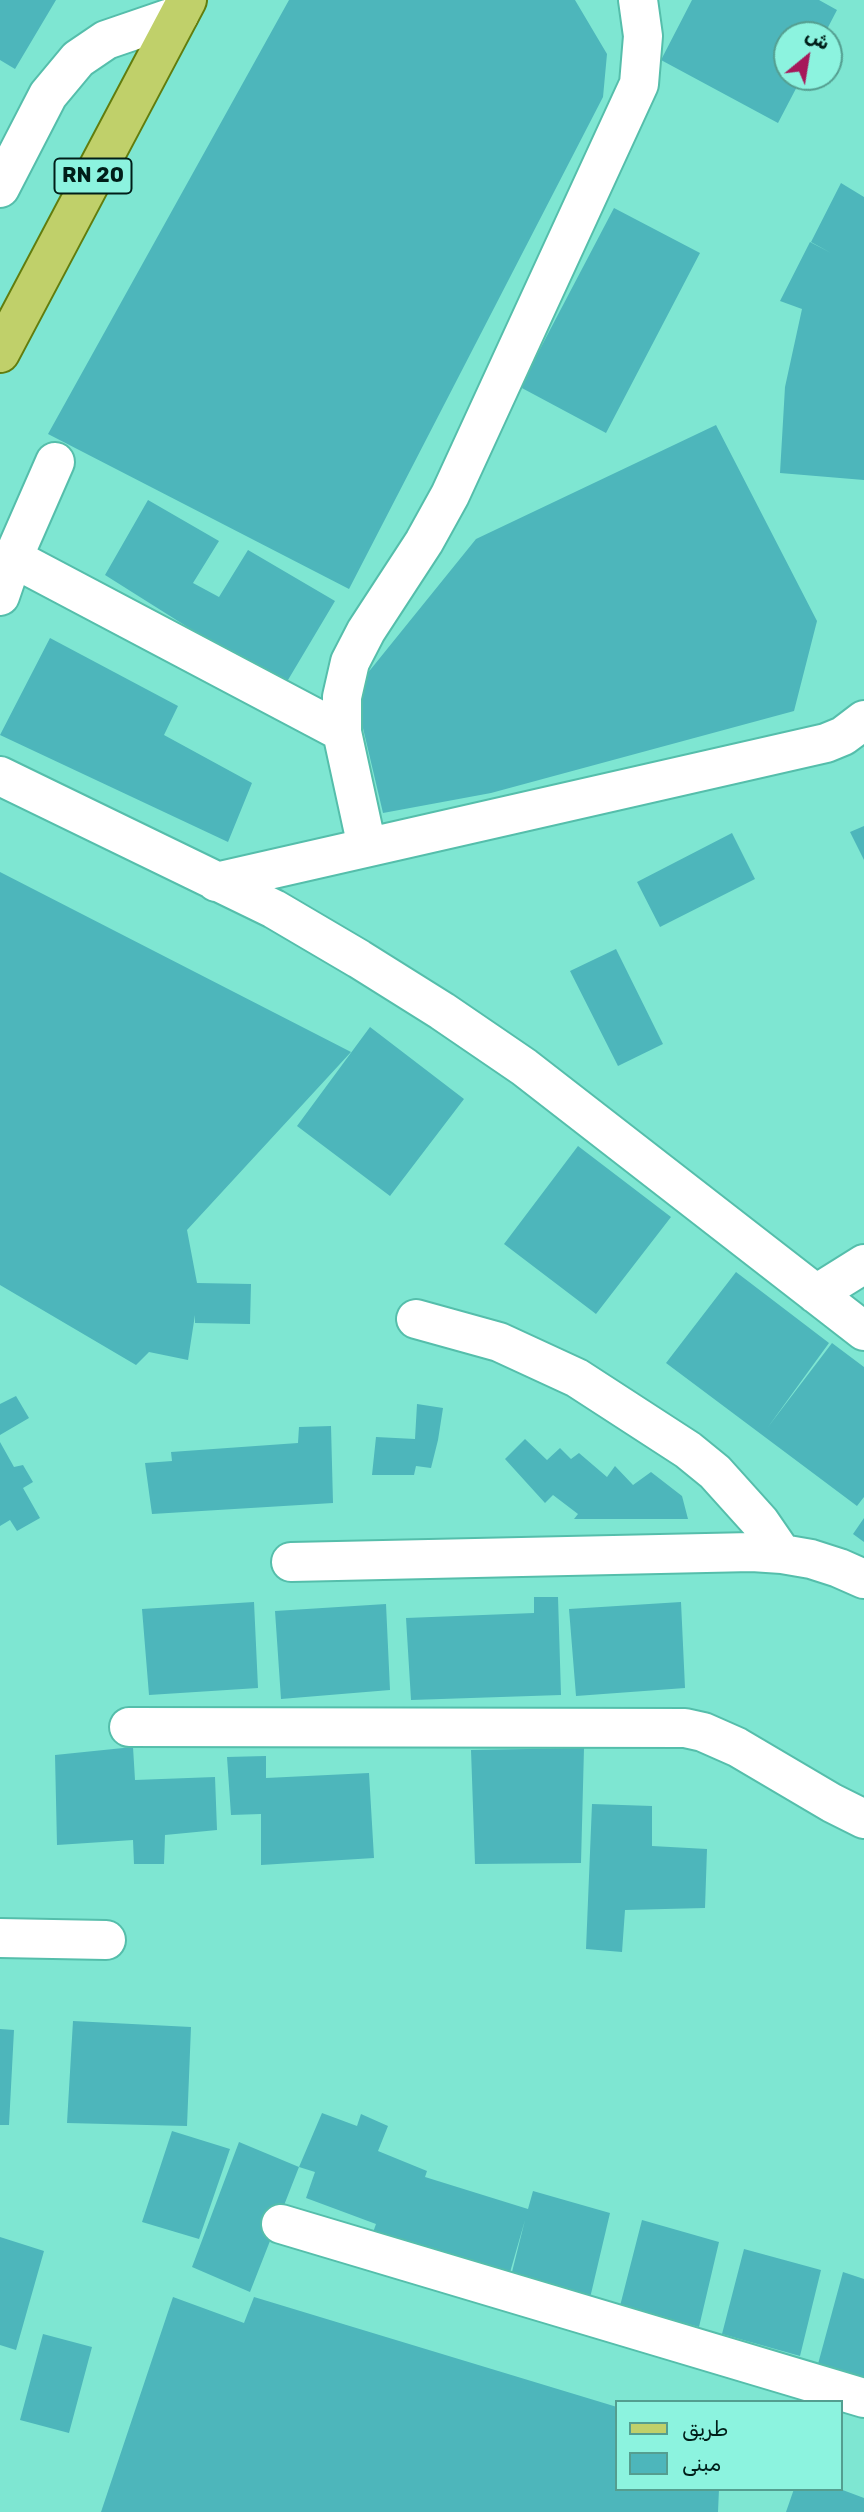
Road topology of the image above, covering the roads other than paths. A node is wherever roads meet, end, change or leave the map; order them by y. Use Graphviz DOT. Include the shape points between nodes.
graph roads {
  1 [pos="638,0"];
  2 [pos="183,8"];
  3 [pos="0,188"];
  4 [pos="0,353"];
  5 [pos="55,462"];
  6 [pos="13,558"];
  7 [pos="0,596"];
  8 [pos="864,720"];
  9 [pos="342,732"];
  10 [pos="0,776"];
  11 [pos="367,847"];
  12 [pos="216,881"];
  13 [pos="864,1264"];
  14 [pos="816,1294"];
  15 [pos="416,1319"];
  16 [pos="864,1331"];
  17 [pos="782,1554"];
  18 [pos="291,1562"];
  19 [pos="864,1580"];
  20 [pos="129,1727"];
  21 [pos="864,1819"];
  22 [pos="0,1938"];
  23 [pos="106,1940"];
  24 [pos="281,2224"];
  25 [pos="864,2398"];
  1 -- 9 [label="street" via="643,36 639,84 450,495 351,662 342,697"];
  2 -- 3 [label="street" via="107,40 78,59 48,95"];
  2 -- 4 [label="main road, RN 20"];
  5 -- 6 [label="street"];
  6 -- 7 [label="street"];
  6 -- 9 [label="street"];
  8 -- 11 [label="street" via="826,743"];
  9 -- 11 [label="street"];
  10 -- 12 [label="street"];
  11 -- 12 [label="street"];
  12 -- 14 [label="street" via="359,959 524,1067"];
  13 -- 14 [label="street"];
  14 -- 16 [label="street"];
  15 -- 17 [label="street" via="499,1342 577,1378 715,1472"];
  17 -- 18 [label="street"];
  17 -- 19 [label="street" via="839,1568"];
  20 -- 21 [label="street" via="685,1728 737,1746"];
  22 -- 23 [label="street"];
  24 -- 25 [label="street"];
}
